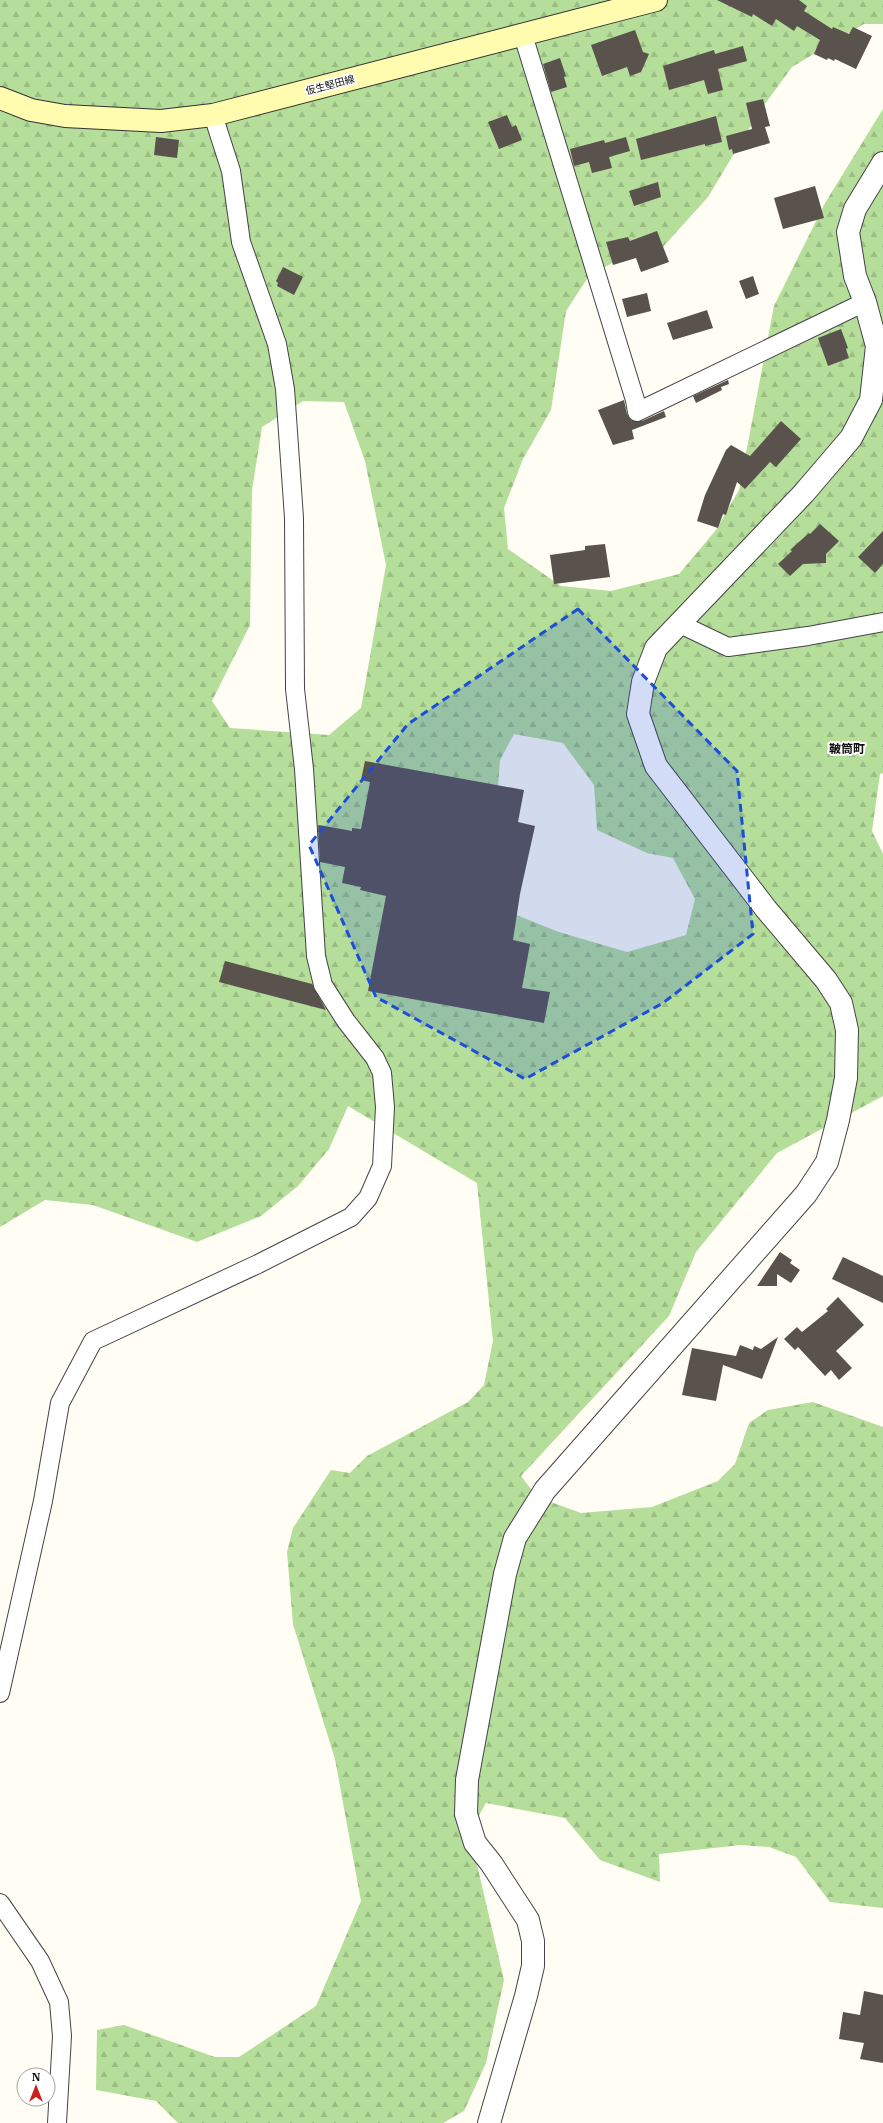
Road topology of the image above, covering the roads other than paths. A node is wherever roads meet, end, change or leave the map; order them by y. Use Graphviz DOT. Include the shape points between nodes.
graph roads {
  1 [pos="656,0"];
  2 [pos="523,35"];
  3 [pos="0,98"];
  4 [pos="213,116"];
  5 [pos="883,163"];
  6 [pos="865,302"];
  7 [pos="880,352"];
  8 [pos="883,622"];
  9 [pos="678,623"];
  10 [pos="0,1693"];
  11 [pos="0,1903"];
  12 [pos="57,2123"];
  13 [pos="489,2123"];
  1 -- 2 [label="main road, 仮生堅田線"];
  2 -- 4 [label="main road, 仮生堅田線"];
  2 -- 6 [label="street" via="637,412"];
  3 -- 4 [label="main road, 仮生堅田線" via="31,110 65,116 161,121"];
  4 -- 10 [label="street" via="231,171 241,242 277,344 285,390 294,518 295,689 304,769 316,956 322,985 375,1058 382,1073 385,1107 382,1166 368,1198 351,1217 258,1264 93,1341 60,1403 43,1501"];
  5 -- 6 [label="street" via="855,209 848,232 855,276"];
  6 -- 7 [label="street"];
  7 -- 9 [label="street" via="871,400 851,438 804,493"];
  8 -- 9 [label="street" via="728,647"];
  9 -- 13 [label="street" via="656,648 643,682 638,714 645,738 656,766 766,909 826,980 841,1003 847,1030 846,1078 827,1162 806,1194 545,1490 515,1538 505,1574 467,1780 466,1814 475,1843 528,1920 533,1941 533,1966 526,1996"];
  11 -- 12 [label="street" via="40,1961 59,2002 62,2036"];
}
